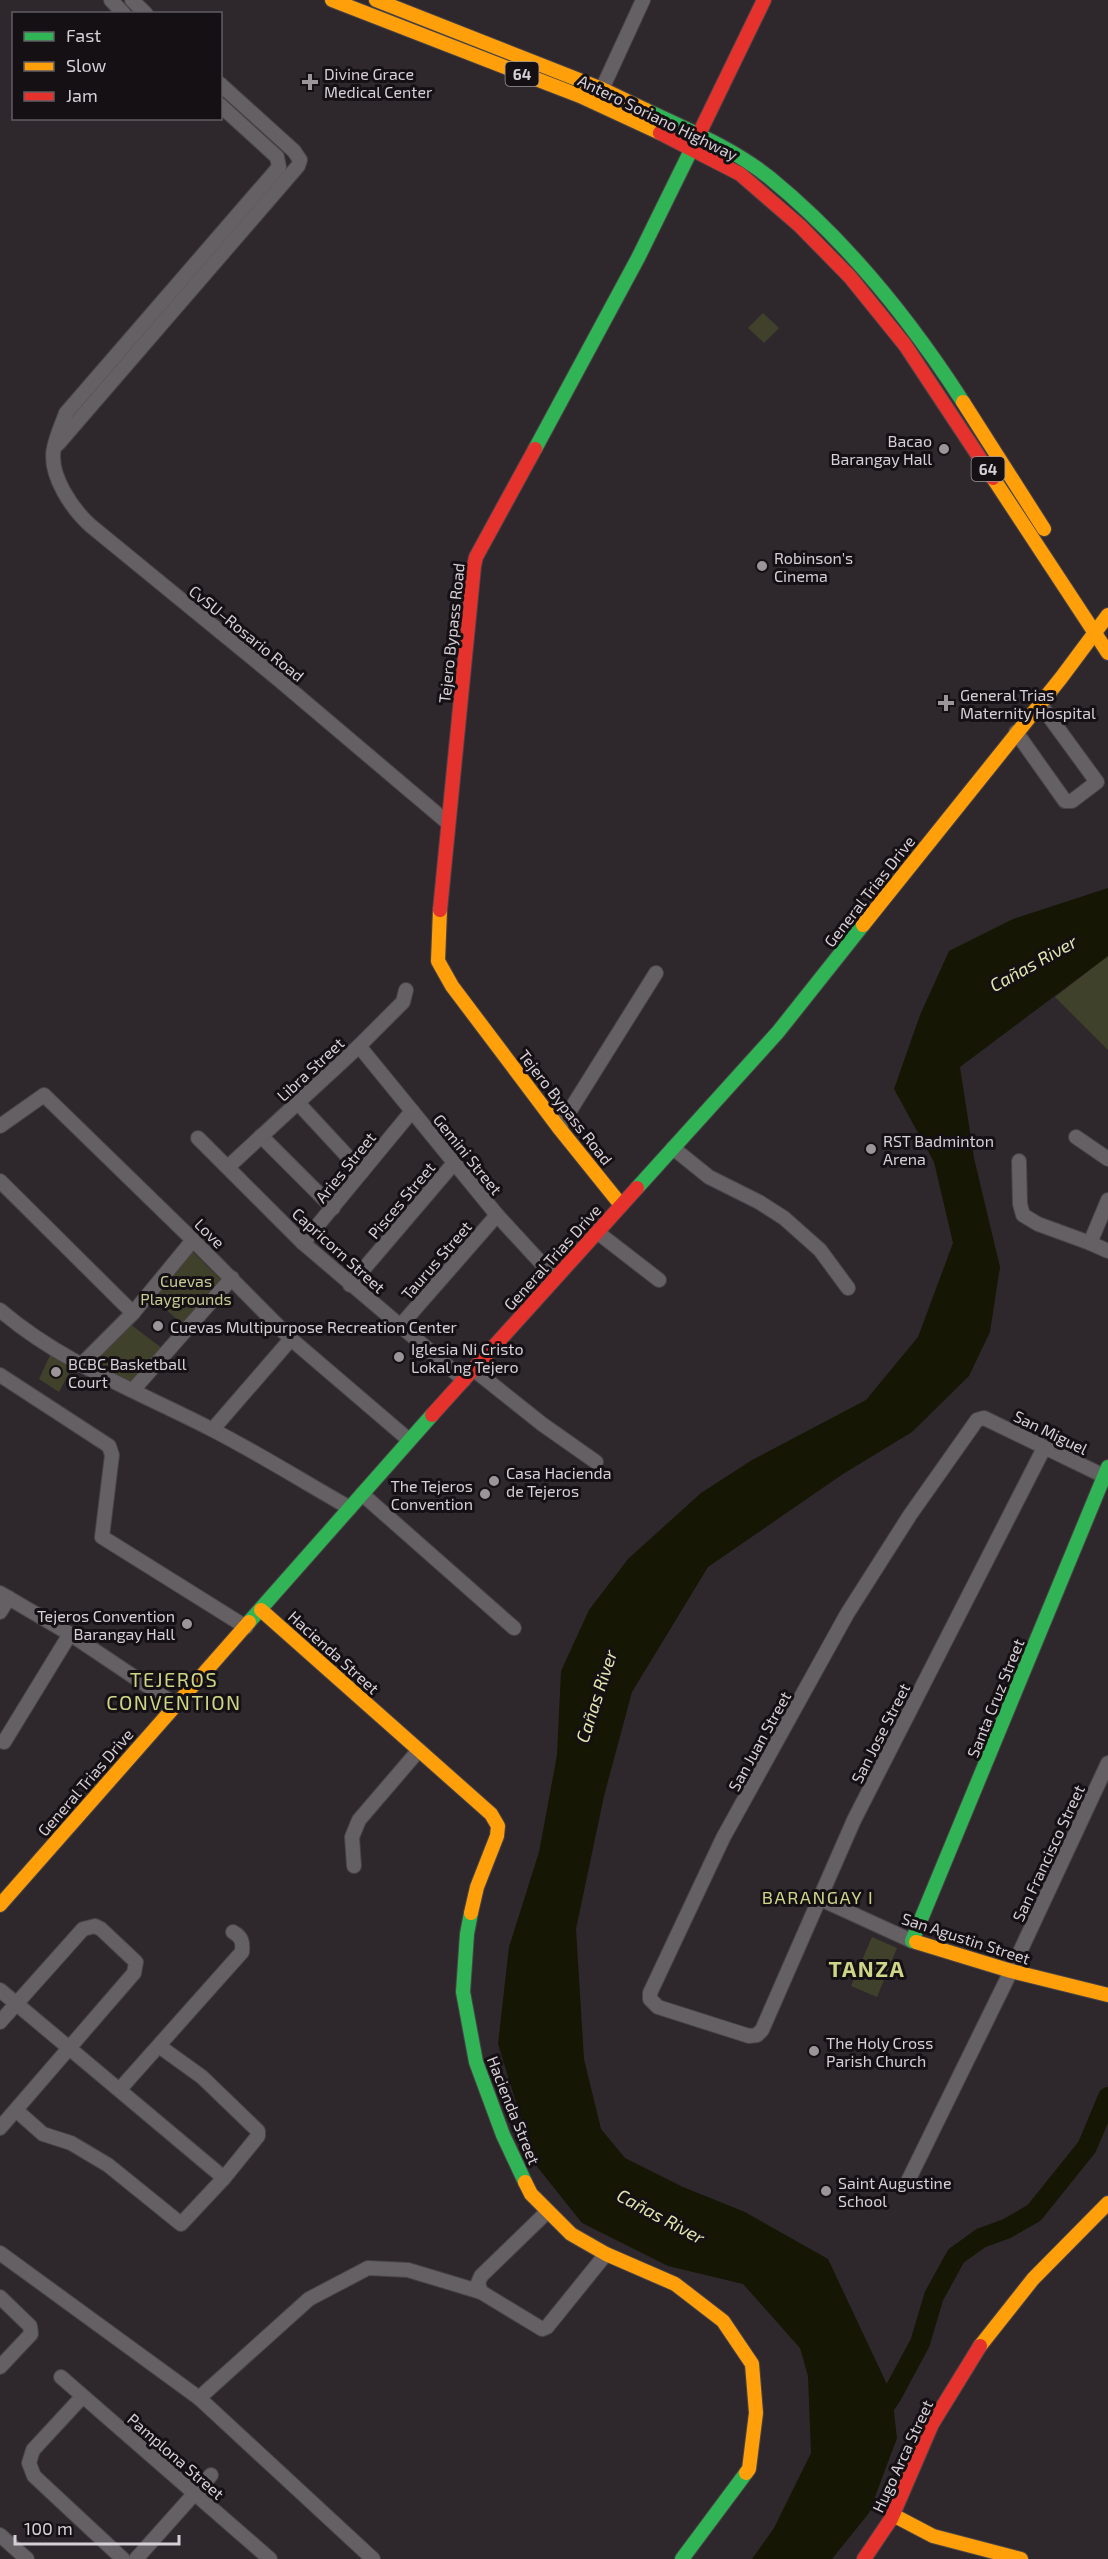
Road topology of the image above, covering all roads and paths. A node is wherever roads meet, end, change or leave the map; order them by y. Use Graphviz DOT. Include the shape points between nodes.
graph roads {
  1 [pos="111,0"];
  2 [pos="132,0"];
  3 [pos="332,0"];
  4 [pos="375,0"];
  5 [pos="634,0"];
  6 [pos="643,0"];
  7 [pos="764,0"];
  8 [pos="122,12"];
  9 [pos="144,12"];
  10 [pos="222,86"];
  11 [pos="599,88"];
  12 [pos="222,107"];
  13 [pos="700,134"];
  14 [pos="693,148"];
  15 [pos="53,450"];
  16 [pos="1052,541"];
  17 [pos="1064,560"];
  18 [pos="1103,625"];
  19 [pos="1108,653"];
  20 [pos="1040,704"];
  21 [pos="1016,732"];
  22 [pos="448,823"];
  23 [pos="656,973"];
  24 [pos="406,990"];
  25 [pos="359,1046"];
  26 [pos="298,1103"];
  27 [pos="412,1111"];
  28 [pos="0,1126"];
  29 [pos="559,1128"];
  30 [pos="261,1137"];
  31 [pos="1076,1137"];
  32 [pos="198,1138"];
  33 [pos="673,1148"];
  34 [pos="1108,1159"];
  35 [pos="1020,1161"];
  36 [pos="454,1163"];
  37 [pos="228,1167"];
  38 [pos="362,1172"];
  39 [pos="0,1180"];
  40 [pos="1108,1200"];
  41 [pos="621,1205"];
  42 [pos="333,1208"];
  43 [pos="497,1215"];
  44 [pos="597,1232"];
  45 [pos="193,1240"];
  46 [pos="303,1243"];
  47 [pos="1090,1243"];
  48 [pos="1108,1251"];
  49 [pos="232,1278"];
  50 [pos="555,1278"];
  51 [pos="659,1281"];
  52 [pos="350,1285"];
  53 [pos="848,1288"];
  54 [pos="0,1310"];
  55 [pos="133,1313"];
  56 [pos="400,1326"];
  57 [pos="291,1340"];
  58 [pos="81,1365"];
  59 [pos="0,1375"];
  60 [pos="469,1375"];
  61 [pos="133,1390"];
  62 [pos="980,1417"];
  63 [pos="213,1429"];
  64 [pos="410,1440"];
  65 [pos="1044,1448"];
  66 [pos="596,1462"];
  67 [pos="1107,1474"];
  68 [pos="362,1494"];
  69 [pos="350,1508"];
  70 [pos="4,1595"];
  71 [pos="261,1610"];
  72 [pos="0,1612"];
  73 [pos="246,1627"];
  74 [pos="514,1628"];
  75 [pos="70,1634"];
  76 [pos="176,1705"];
  77 [pos="4,1742"];
  78 [pos="419,1750"];
  79 [pos="1108,1763"];
  80 [pos="354,1866"];
  81 [pos="818,1899"];
  82 [pos="0,1905"];
  83 [pos="233,1932"];
  84 [pos="912,1941"];
  85 [pos="1011,1971"];
  86 [pos="0,1990"];
  87 [pos="1108,1995"];
  88 [pos="16,2002"];
  89 [pos="0,2022"];
  90 [pos="754,2036"];
  91 [pos="159,2046"];
  92 [pos="70,2049"];
  93 [pos="120,2089"];
  94 [pos="17,2111"];
  95 [pos="0,2128"];
  96 [pos="224,2178"];
  97 [pos="907,2183"];
  98 [pos="1108,2203"];
  99 [pos="548,2211"];
  100 [pos="0,2253"];
  101 [pos="606,2254"];
  102 [pos="482,2292"];
  103 [pos="0,2297"];
  104 [pos="0,2367"];
  105 [pos="61,2377"];
  106 [pos="82,2397"];
  107 [pos="199,2398"];
  108 [pos="211,2475"];
  109 [pos="194,2492"];
  110 [pos="893,2515"];
  111 [pos="0,2535"];
  112 [pos="27,2559"];
  113 [pos="123,2559"];
  114 [pos="136,2559"];
  115 [pos="270,2559"];
  116 [pos="373,2559"];
  117 [pos="682,2559"];
  118 [pos="864,2559"];
  119 [pos="1021,2559"];
  1 -- 8 [label="street"];
  2 -- 9 [label="street"];
  3 -- 14 [label="main road, Antero Soriano Highway / 64" via="580,96"];
  4 -- 11 [label="main road, Antero Soriano Highway / 64"];
  5 -- 11 [label="street"];
  6 -- 11 [label="street"];
  7 -- 13 [label="main road, Tejero Bypass Road"];
  10 -- 15 [label="street" via="294,151 300,160 298,166"];
  11 -- 13 [label="main road, Antero Soriano Highway / 64"];
  12 -- 15 [label="street" via="277,157 279,167 66,413"];
  13 -- 14 [label="main road, Tejero Bypass Road"];
  13 -- 16 [label="main road, Antero Soriano Highway / 64" via="769,177 863,266 943,371"];
  14 -- 18 [label="main road, Antero Soriano Highway / 64" via="757,187 872,302"];
  14 -- 22 [label="main road, Tejero Bypass Road" via="476,557"];
  15 -- 22 [label="street, CvSU–Rosario Road" via="64,492 84,520"];
  17 -- 18 [label="main road, Antero Soriano Highway / 64"];
  18 -- 19 [label="main road, Antero Soriano Highway / 64"];
  18 -- 20 [label="main road, General Trias Drive"];
  20 -- 21 [label="main road, General Trias Drive"];
  20 -- 21 [label="street" via="1097,782 1072,801 1065,801"];
  21 -- 33 [label="main road, General Trias Drive" via="777,1032"];
  22 -- 29 [label="main road, Tejero Bypass Road" via="438,961 452,986"];
  23 -- 29 [label="street"];
  24 -- 25 [label="street, Libra Street" via="403,1002"];
  25 -- 26 [label="street, Libra Street"];
  25 -- 27 [label="street, Gemini Street"];
  26 -- 30 [label="street, Libra Street"];
  26 -- 38 [label="street"];
  27 -- 36 [label="street, Gemini Street"];
  27 -- 38 [label="street, Aries Street"];
  28 -- 45 [label="street, Love" via="44,1095"];
  29 -- 41 [label="main road, Tejero Bypass Road"];
  30 -- 37 [label="street, Libra Street"];
  30 -- 42 [label="street"];
  31 -- 34 [label="street"];
  32 -- 37 [label="street, Capricorn Street"];
  33 -- 41 [label="main road, General Trias Drive"];
  33 -- 53 [label="street" via="708,1178 784,1218 820,1250"];
  35 -- 47 [label="street" via="1023,1215"];
  36 -- 43 [label="street, Gemini Street"];
  36 -- 52 [label="street, Pisces Street"];
  37 -- 46 [label="street, Capricorn Street"];
  38 -- 42 [label="street, Aries Street"];
  39 -- 55 [label="street"];
  40 -- 47 [label="street"];
  41 -- 44 [label="main road, General Trias Drive"];
  42 -- 46 [label="street, Aries Street"];
  43 -- 50 [label="street, Gemini Street"];
  43 -- 56 [label="street, Taurus Street"];
  44 -- 50 [label="main road, General Trias Drive"];
  44 -- 51 [label="street"];
  45 -- 49 [label="street, Love"];
  45 -- 55 [label="street"];
  46 -- 52 [label="street, Capricorn Street"];
  47 -- 48 [label="street"];
  49 -- 57 [label="street, Love"];
  49 -- 61 [label="street"];
  50 -- 60 [label="main road, General Trias Drive"];
  52 -- 56 [label="street, Capricorn Street"];
  54 -- 58 [label="street" via="24,1331"];
  55 -- 58 [label="street"];
  56 -- 60 [label="street, Capricorn Street"];
  57 -- 63 [label="street"];
  57 -- 64 [label="street, Love"];
  58 -- 61 [label="street"];
  59 -- 73 [label="street" via="110,1446 102,1537"];
  60 -- 64 [label="main road, General Trias Drive"];
  60 -- 66 [label="street, Capricorn Street"];
  61 -- 63 [label="street"];
  62 -- 65 [label="street, San Miguel"];
  62 -- 90 [label="street, San Juan Street" via="910,1515 847,1614 723,1838 650,1993 658,2007"];
  63 -- 69 [label="street"];
  64 -- 68 [label="main road, General Trias Drive"];
  65 -- 67 [label="street, San Miguel"];
  65 -- 81 [label="street, San Jose Street" via="854,1820"];
  67 -- 84 [label="main road, Santa Cruz Street"];
  68 -- 69 [label="main road, General Trias Drive"];
  68 -- 74 [label="street"];
  69 -- 71 [label="main road, General Trias Drive"];
  70 -- 72 [label="street"];
  70 -- 75 [label="street"];
  71 -- 73 [label="main road, General Trias Drive"];
  71 -- 78 [label="main road, Hacienda Street"];
  73 -- 76 [label="main road, General Trias Drive"];
  75 -- 76 [label="street"];
  75 -- 77 [label="street"];
  76 -- 82 [label="main road, General Trias Drive"];
  78 -- 80 [label="street" via="359,1820 352,1837"];
  78 -- 99 [label="main road, Hacienda Street" via="491,1814 498,1826 477,1887 467,1934 463,1992 476,2062 503,2135 531,2194"];
  79 -- 85 [label="street, San Francisco Street"];
  81 -- 84 [label="street, San Agustin Street"];
  81 -- 90 [label="street, San Jose Street" via="764,2027"];
  83 -- 91 [label="street" via="243,1943 242,1952"];
  84 -- 85 [label="main road, San Agustin Street"];
  85 -- 87 [label="main road, San Agustin Street"];
  85 -- 97 [label="street, San Francisco Street"];
  86 -- 88 [label="street"];
  88 -- 89 [label="street"];
  88 -- 92 [label="street"];
  88 -- 92 [label="street" via="77,1933 90,1926 101,1929 133,1957 136,1969"];
  91 -- 93 [label="street"];
  91 -- 96 [label="street" via="202,2077 258,2131"];
  92 -- 93 [label="street"];
  92 -- 94 [label="street"];
  93 -- 96 [label="street"];
  94 -- 95 [label="street"];
  94 -- 96 [label="street" via="43,2134 71,2144 108,2165 181,2224"];
  98 -- 110 [label="main road, Hugo Arca Street" via="1058,2250 971,2356 932,2425"];
  99 -- 101 [label="main road, Hacienda Street" via="571,2234"];
  99 -- 102 [label="street" via="481,2276 478,2283"];
  100 -- 107 [label="street"];
  101 -- 102 [label="street" via="542,2329"];
  101 -- 117 [label="main road, Hacienda Street" via="675,2284 723,2321 752,2364 756,2413 749,2469"];
  102 -- 107 [label="street" via="408,2270 368,2268 309,2299"];
  103 -- 104 [label="street" via="30,2326 31,2334"];
  105 -- 106 [label="street, Pamplona Street"];
  106 -- 109 [label="street, Pamplona Street"];
  106 -- 113 [label="street" via="33,2450 29,2463 34,2476"];
  107 -- 116 [label="street"];
  108 -- 109 [label="street"];
  109 -- 114 [label="street"];
  109 -- 115 [label="street, Pamplona Street"];
  110 -- 118 [label="main road, Hugo Arca Street"];
  110 -- 119 [label="main road" via="933,2536"];
  111 -- 112 [label="street"];
}
